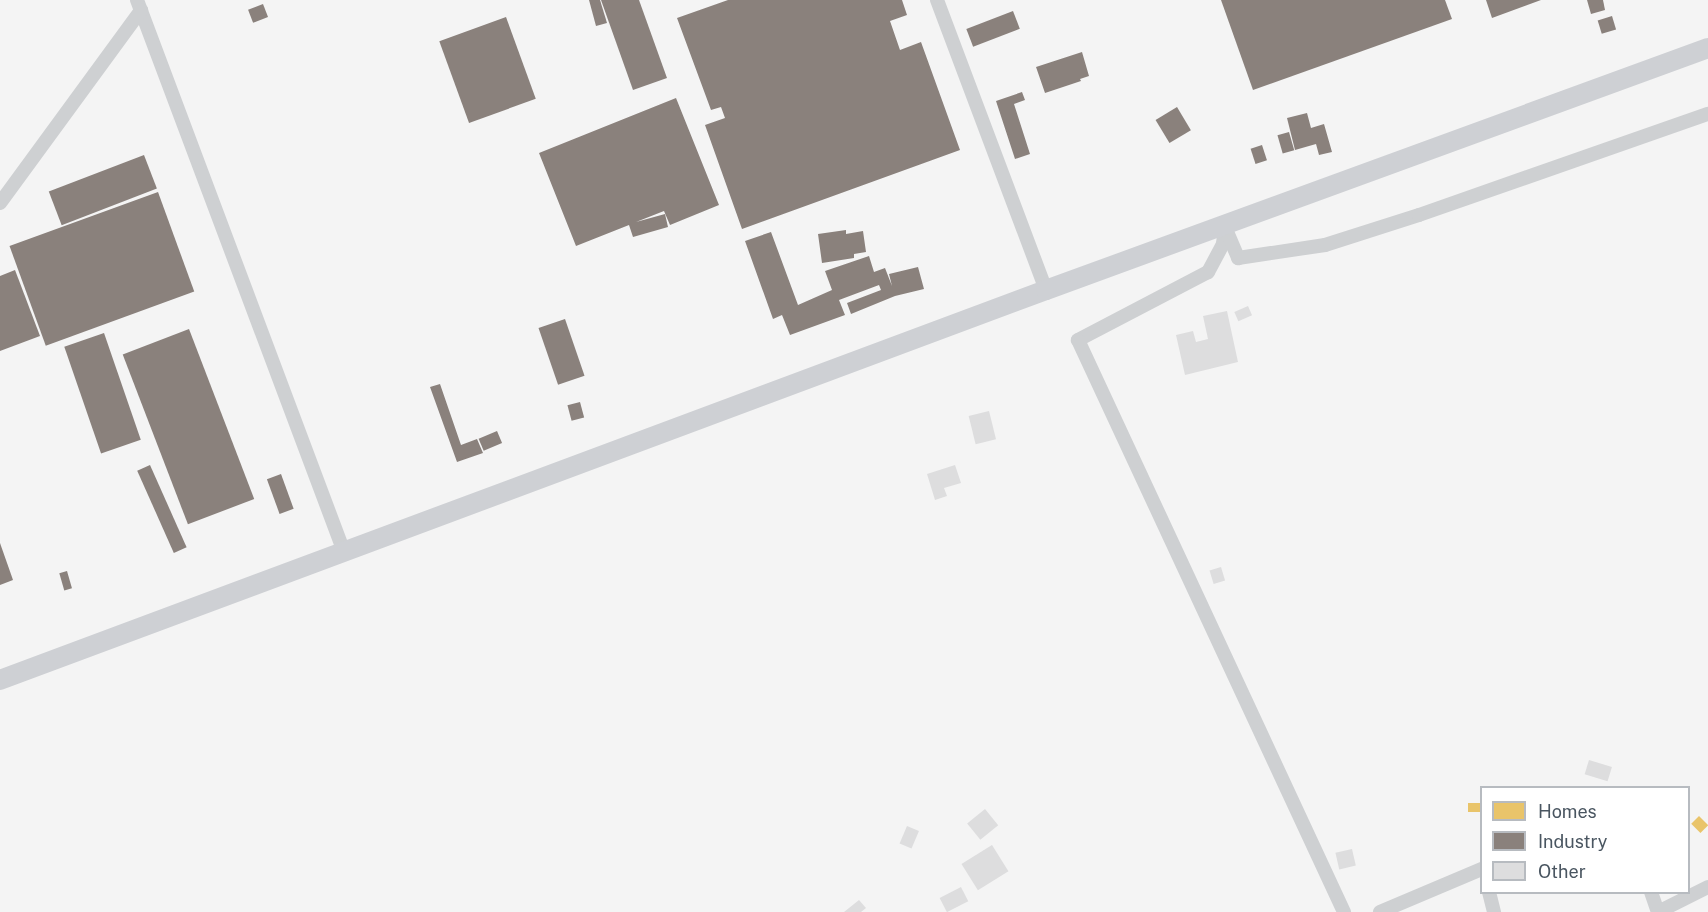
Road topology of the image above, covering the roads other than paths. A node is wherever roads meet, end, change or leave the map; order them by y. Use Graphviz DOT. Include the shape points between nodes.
graph roads {
  1 [pos="937,0"];
  2 [pos="139,5"];
  3 [pos="1708,48"];
  4 [pos="1708,114"];
  5 [pos="0,203"];
  6 [pos="1224,225"];
  7 [pos="1046,290"];
  8 [pos="344,552"];
  9 [pos="0,680"];
  10 [pos="1480,870"];
  11 [pos="1708,887"];
  12 [pos="1490,894"];
  13 [pos="1652,894"];
  14 [pos="1344,912"];
  15 [pos="1380,912"];
  16 [pos="1494,912"];
  17 [pos="1658,912"];
  1 -- 7 [label="street"];
  2 -- 5 [label="street"];
  2 -- 8 [label="street"];
  3 -- 6 [label="street"];
  4 -- 6 [label="street" via="1325,245 1238,258"];
  6 -- 7 [label="street"];
  6 -- 14 [label="street" via="1223,244 1208,272 1078,340"];
  7 -- 8 [label="street"];
  8 -- 9 [label="street"];
  10 -- 15 [label="street"];
  11 -- 17 [label="street"];
  12 -- 16 [label="street"];
  13 -- 17 [label="street"];
}
